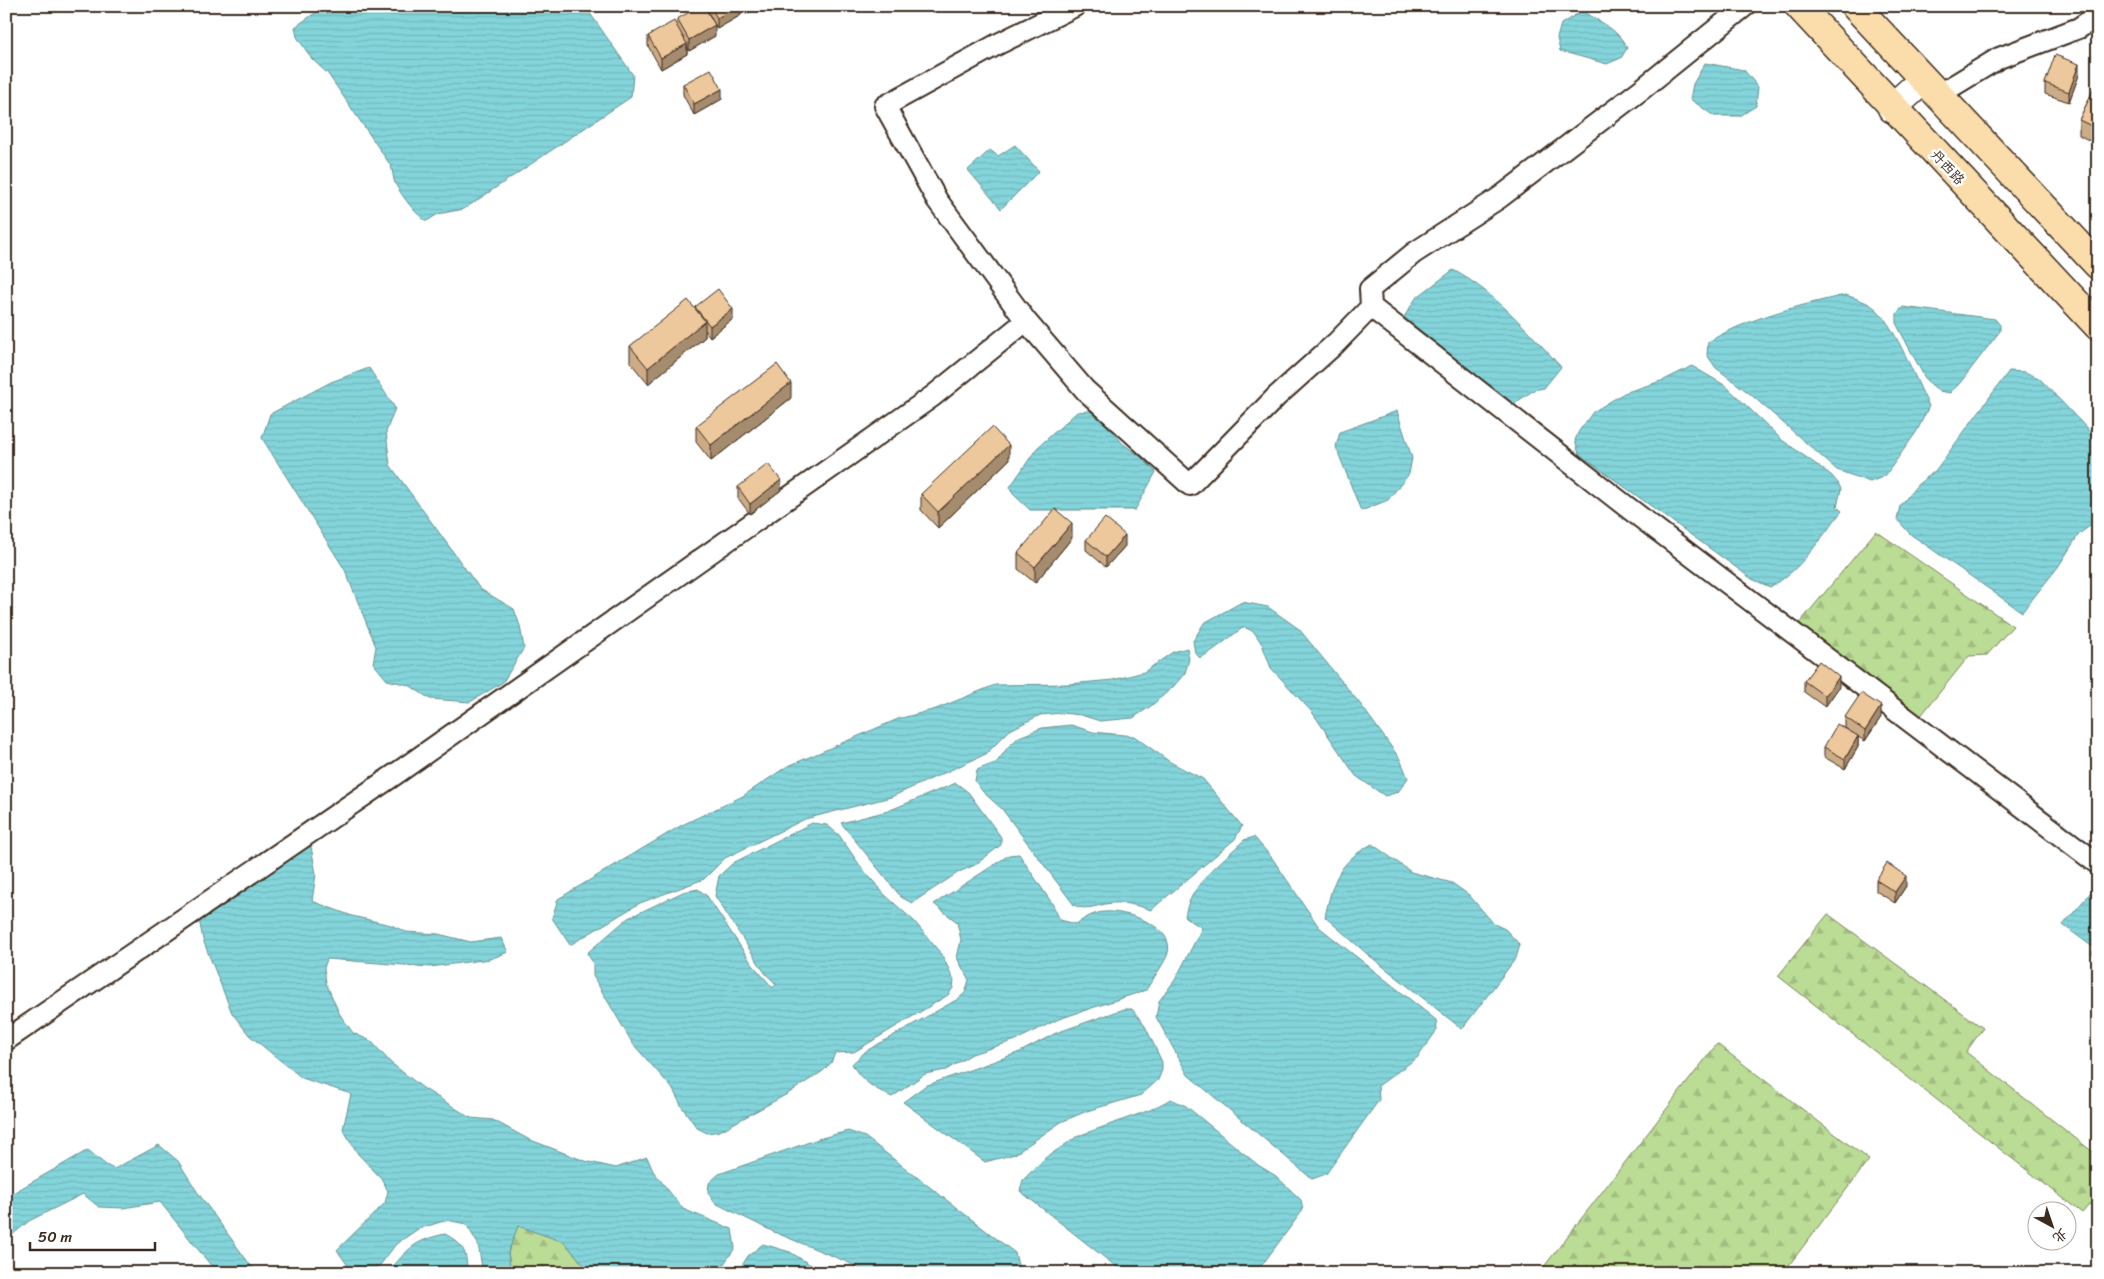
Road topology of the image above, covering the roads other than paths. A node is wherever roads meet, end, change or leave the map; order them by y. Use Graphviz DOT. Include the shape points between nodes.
graph roads {
  1 [pos="1075,6"];
  2 [pos="1745,6"];
  3 [pos="1799,6"];
  4 [pos="1855,6"];
  5 [pos="2098,15"];
  6 [pos="1931,88"];
  7 [pos="1892,108"];
  8 [pos="2098,265"];
  9 [pos="1371,307"];
  10 [pos="1026,321"];
  11 [pos="2098,326"];
  12 [pos="2098,864"];
  13 [pos="6,1040"];
  1 -- 10 [label="street" via="885,106 937,200"];
  2 -- 9 [label="street" via="1499,198 1414,253 1370,289"];
  3 -- 7 [label="main road, 丹西路"];
  4 -- 6 [label="main road"];
  5 -- 6 [label="street" via="2079,28"];
  6 -- 7 [label="main road"];
  6 -- 8 [label="main road"];
  7 -- 11 [label="main road, 丹西路"];
  9 -- 10 [label="street" via="1190,485 1085,390"];
  9 -- 12 [label="street" via="1627,507"];
  10 -- 13 [label="street" via="925,402 400,771"];
}
